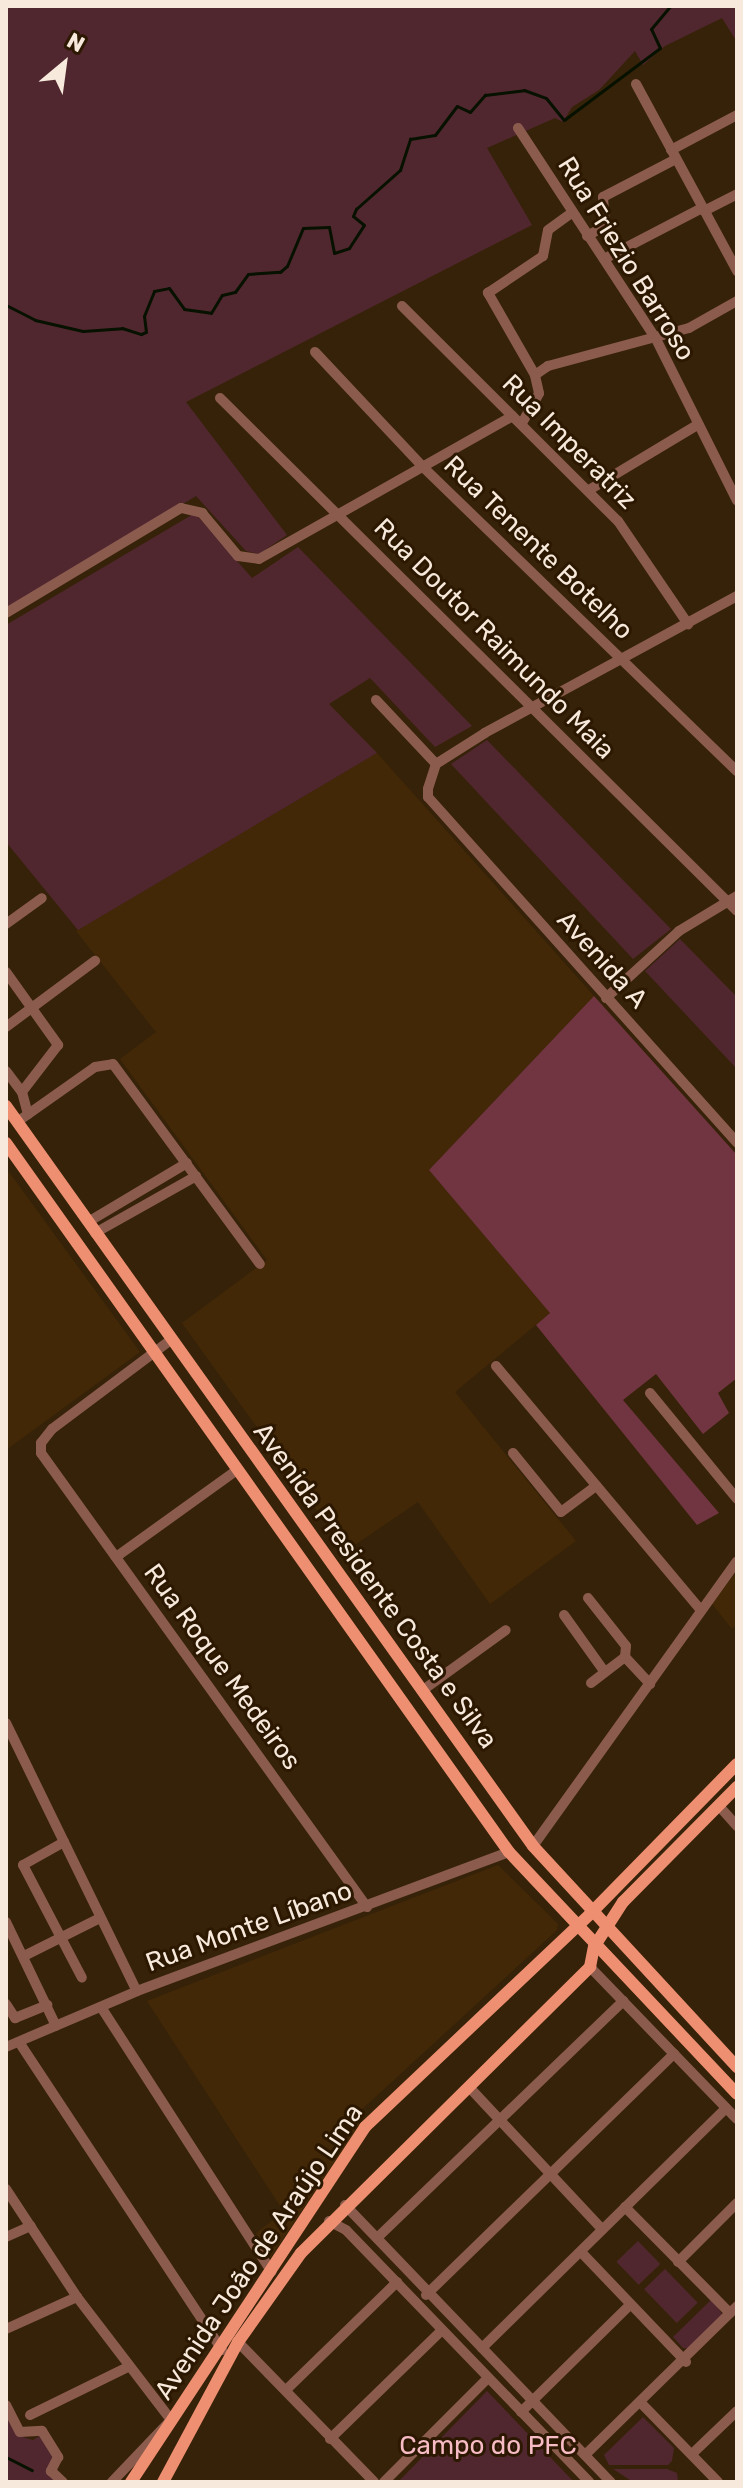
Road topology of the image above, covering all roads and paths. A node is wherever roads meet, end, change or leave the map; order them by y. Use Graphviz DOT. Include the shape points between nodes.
graph roads {
  1 [pos="636,84"];
  2 [pos="737,115"];
  3 [pos="518,128"];
  4 [pos="674,155"];
  5 [pos="737,194"];
  6 [pos="703,210"];
  7 [pos="571,213"];
  8 [pos="587,236"];
  9 [pos="604,259"];
  10 [pos="737,271"];
  11 [pos="737,301"];
  12 [pos="402,306"];
  13 [pos="655,337"];
  14 [pos="315,352"];
  15 [pos="535,375"];
  16 [pos="220,398"];
  17 [pos="517,420"];
  18 [pos="697,425"];
  19 [pos="423,467"];
  20 [pos="589,490"];
  21 [pos="737,501"];
  22 [pos="336,513"];
  23 [pos="737,596"];
  24 [pos="6,613"];
  25 [pos="688,624"];
  26 [pos="620,658"];
  27 [pos="376,700"];
  28 [pos="533,707"];
  29 [pos="436,764"];
  30 [pos="737,771"];
  31 [pos="42,898"];
  32 [pos="732,899"];
  33 [pos="737,911"];
  34 [pos="6,924"];
  35 [pos="95,961"];
  36 [pos="6,972"];
  37 [pos="606,998"];
  38 [pos="31,1005"];
  39 [pos="6,1027"];
  40 [pos="6,1071"];
  41 [pos="22,1092"];
  42 [pos="6,1106"];
  43 [pos="28,1114"];
  44 [pos="17,1122"];
  45 [pos="6,1143"];
  46 [pos="737,1143"];
  47 [pos="187,1163"];
  48 [pos="196,1176"];
  49 [pos="92,1228"];
  50 [pos="260,1264"];
  51 [pos="172,1339"];
  52 [pos="154,1352"];
  53 [pos="496,1366"];
  54 [pos="650,1393"];
  55 [pos="513,1453"];
  56 [pos="237,1470"];
  57 [pos="596,1486"];
  58 [pos="737,1499"];
  59 [pos="322,1548"];
  60 [pos="116,1557"];
  61 [pos="737,1561"];
  62 [pos="303,1563"];
  63 [pos="588,1598"];
  64 [pos="701,1610"];
  65 [pos="564,1615"];
  66 [pos="506,1630"];
  67 [pos="625,1657"];
  68 [pos="604,1671"];
  69 [pos="591,1683"];
  70 [pos="650,1684"];
  71 [pos="423,1690"];
  72 [pos="6,1723"];
  73 [pos="459,1740"];
  74 [pos="431,1742"];
  75 [pos="737,1764"];
  76 [pos="486,1780"];
  77 [pos="461,1784"];
  78 [pos="737,1787"];
  79 [pos="719,1806"];
  80 [pos="737,1826"];
  81 [pos="64,1842"];
  82 [pos="533,1846"];
  83 [pos="509,1852"];
  84 [pos="367,1907"];
  85 [pos="590,1914"];
  86 [pos="100,1918"];
  87 [pos="6,1922"];
  88 [pos="576,1927"];
  89 [pos="605,1929"];
  90 [pos="60,1936"];
  91 [pos="594,1947"];
  92 [pos="24,1956"];
  93 [pos="590,1967"];
  94 [pos="82,1978"];
  95 [pos="137,1991"];
  96 [pos="623,2001"];
  97 [pos="6,2004"];
  98 [pos="48,2005"];
  99 [pos="101,2007"];
  100 [pos="56,2026"];
  101 [pos="19,2042"];
  102 [pos="6,2047"];
  103 [pos="674,2054"];
  104 [pos="737,2067"];
  105 [pos="469,2087"];
  106 [pos="737,2094"];
  107 [pos="726,2108"];
  108 [pos="500,2119"];
  109 [pos="737,2119"];
  110 [pos="552,2172"];
  111 [pos="6,2189"];
  112 [pos="737,2203"];
  113 [pos="345,2205"];
  114 [pos="625,2207"];
  115 [pos="329,2221"];
  116 [pos="31,2226"];
  117 [pos="602,2229"];
  118 [pos="6,2237"];
  119 [pos="377,2238"];
  120 [pos="581,2252"];
  121 [pos="678,2262"];
  122 [pos="272,2272"];
  123 [pos="397,2282"];
  124 [pos="429,2292"];
  125 [pos="77,2297"];
  126 [pos="418,2303"];
  127 [pos="630,2305"];
  128 [pos="733,2310"];
  129 [pos="6,2329"];
  130 [pos="442,2330"];
  131 [pos="235,2348"];
  132 [pos="482,2348"];
  133 [pos="219,2349"];
  134 [pos="686,2362"];
  135 [pos="128,2367"];
  136 [pos="488,2378"];
  137 [pos="286,2390"];
  138 [pos="532,2400"];
  139 [pos="641,2403"];
  140 [pos="6,2405"];
  141 [pos="737,2411"];
  142 [pos="521,2412"];
  143 [pos="30,2415"];
  144 [pos="171,2420"];
  145 [pos="330,2439"];
  146 [pos="692,2454"];
  147 [pos="585,2455"];
  148 [pos="63,2482"];
  149 [pos="112,2482"];
  150 [pos="131,2482"];
  151 [pos="163,2482"];
  152 [pos="374,2482"];
  153 [pos="384,2482"];
  154 [pos="589,2482"];
  155 [pos="611,2482"];
  156 [pos="718,2482"];
  1 -- 4 [label="street"];
  2 -- 4 [label="street"];
  3 -- 7 [label="street, Rua Friezio Barroso"];
  4 -- 6 [label="street"];
  4 -- 8 [label="street" via="603,197 607,221"];
  5 -- 6 [label="street"];
  6 -- 9 [label="street"];
  6 -- 10 [label="street"];
  7 -- 8 [label="street, Rua Friezio Barroso"];
  7 -- 15 [label="street" via="548,230 543,256 488,293"];
  8 -- 9 [label="street, Rua Friezio Barroso"];
  9 -- 13 [label="street, Rua Friezio Barroso"];
  11 -- 13 [label="street" via="689,328"];
  12 -- 17 [label="street, Rua Imperatriz"];
  13 -- 15 [label="street" via="593,357 570,356"];
  13 -- 18 [label="street, Rua Friezio Barroso"];
  14 -- 19 [label="street, Rua Tenente Botelho"];
  15 -- 17 [label="street" via="538,395"];
  16 -- 22 [label="street, Rua Doutor Raimundo Maia"];
  17 -- 19 [label="street"];
  17 -- 20 [label="street, Rua Imperatriz"];
  18 -- 20 [label="street"];
  18 -- 21 [label="street, Rua Friezio Barroso"];
  19 -- 22 [label="street"];
  19 -- 26 [label="street, Rua Tenente Botelho"];
  20 -- 25 [label="street, Rua Imperatriz" via="634,542"];
  22 -- 24 [label="street" via="259,559 238,556 202,513 181,508"];
  22 -- 28 [label="street, Rua Doutor Raimundo Maia"];
  23 -- 25 [label="street"];
  25 -- 26 [label="street"];
  26 -- 28 [label="street"];
  26 -- 30 [label="street, Rua Tenente Botelho"];
  27 -- 29 [label="street"];
  28 -- 29 [label="street"];
  28 -- 32 [label="street, Rua Doutor Raimundo Maia"];
  29 -- 37 [label="street, Avenida A" via="428,789 435,805"];
  31 -- 34 [label="street"];
  32 -- 33 [label="street, Rua Doutor Raimundo Maia"];
  32 -- 37 [label="street" via="669,939"];
  35 -- 38 [label="street"];
  36 -- 38 [label="street"];
  37 -- 46 [label="street, Avenida A"];
  38 -- 39 [label="street"];
  38 -- 41 [label="street" via="58,1049"];
  40 -- 41 [label="street"];
  41 -- 43 [label="street"];
  42 -- 44 [label="main road, Avenida Presidente Costa e Silva"];
  43 -- 44 [label="street"];
  43 -- 47 [label="street" via="95,1067 113,1064"];
  44 -- 49 [label="main road, Avenida Presidente Costa e Silva"];
  45 -- 52 [label="main road, Avenida Presidente Costa e Silva"];
  47 -- 48 [label="street"];
  47 -- 49 [label="street"];
  48 -- 49 [label="street"];
  48 -- 50 [label="street"];
  49 -- 51 [label="main road, Avenida Presidente Costa e Silva"];
  51 -- 52 [label="street"];
  51 -- 59 [label="main road, Avenida Presidente Costa e Silva"];
  52 -- 56 [label="main road, Avenida Presidente Costa e Silva"];
  52 -- 60 [label="street, Rua Roque Medeiros" via="52,1429 41,1443 41,1453"];
  53 -- 57 [label="street"];
  54 -- 58 [label="street"];
  55 -- 57 [label="street" via="561,1512"];
  56 -- 60 [label="street"];
  56 -- 62 [label="main road, Avenida Presidente Costa e Silva"];
  57 -- 64 [label="street"];
  59 -- 62 [label="main road"];
  59 -- 71 [label="main road, Avenida Presidente Costa e Silva"];
  60 -- 84 [label="street, Rua Roque Medeiros"];
  61 -- 64 [label="street"];
  62 -- 74 [label="main road, Avenida Presidente Costa e Silva"];
  63 -- 67 [label="street" via="626,1646"];
  64 -- 70 [label="street"];
  65 -- 68 [label="street"];
  66 -- 71 [label="street"];
  67 -- 68 [label="street"];
  67 -- 70 [label="street"];
  68 -- 69 [label="street"];
  70 -- 82 [label="street"];
  71 -- 73 [label="main road, Avenida Presidente Costa e Silva"];
  72 -- 81 [label="street"];
  73 -- 74 [label="main road" via="460,1752 453,1757"];
  73 -- 76 [label="main road, Avenida Presidente Costa e Silva"];
  74 -- 77 [label="main road, Avenida Presidente Costa e Silva"];
  75 -- 85 [label="main road, Avenida João de Araújo Lima"];
  76 -- 77 [label="main road" via="470,1769 461,1775"];
  76 -- 82 [label="main road, Avenida Presidente Costa e Silva"];
  77 -- 83 [label="main road, Avenida Presidente Costa e Silva"];
  78 -- 79 [label="main road"];
  79 -- 80 [label="street"];
  79 -- 89 [label="main road" via="653,1869"];
  81 -- 86 [label="street"];
  81 -- 90 [label="street" via="23,1865"];
  82 -- 85 [label="main road, Avenida Presidente Costa e Silva"];
  83 -- 84 [label="street, Rua Monte Líbano"];
  83 -- 88 [label="main road, Avenida Presidente Costa e Silva"];
  84 -- 95 [label="street, Rua Monte Líbano"];
  85 -- 88 [label="main road, Avenida João de Araújo Lima"];
  85 -- 89 [label="main road, Avenida Presidente Costa e Silva"];
  86 -- 90 [label="street"];
  86 -- 95 [label="street"];
  87 -- 92 [label="street"];
  88 -- 91 [label="main road, Avenida Presidente Costa e Silva"];
  88 -- 122 [label="main road, Avenida João de Araújo Lima" via="365,2127"];
  89 -- 91 [label="main road"];
  89 -- 104 [label="main road, Avenida Presidente Costa e Silva"];
  90 -- 92 [label="street"];
  90 -- 94 [label="street"];
  91 -- 93 [label="main road"];
  91 -- 106 [label="main road, Avenida Presidente Costa e Silva"];
  92 -- 98 [label="street"];
  93 -- 96 [label="street"];
  93 -- 105 [label="main road, Avenida João de Araújo Lima"];
  95 -- 99 [label="street, Rua Monte Líbano"];
  96 -- 103 [label="street"];
  96 -- 108 [label="street"];
  97 -- 98 [label="street" via="15,2018"];
  98 -- 100 [label="street"];
  99 -- 100 [label="street, Rua Monte Líbano"];
  99 -- 122 [label="street"];
  100 -- 101 [label="street, Rua Monte Líbano"];
  101 -- 102 [label="street, Rua Monte Líbano"];
  101 -- 133 [label="street"];
  103 -- 107 [label="street"];
  103 -- 110 [label="street"];
  105 -- 108 [label="street"];
  105 -- 113 [label="main road, Avenida João de Araújo Lima"];
  107 -- 109 [label="street"];
  107 -- 114 [label="street"];
  108 -- 110 [label="street"];
  108 -- 119 [label="street"];
  110 -- 117 [label="street"];
  110 -- 124 [label="street"];
  111 -- 116 [label="street"];
  112 -- 121 [label="street"];
  113 -- 115 [label="main road, Avenida João de Araújo Lima"];
  113 -- 119 [label="street"];
  114 -- 117 [label="street"];
  114 -- 121 [label="street"];
  115 -- 123 [label="street" via="346,2230"];
  115 -- 131 [label="main road, Avenida João de Araújo Lima"];
  116 -- 118 [label="street"];
  116 -- 125 [label="street"];
  117 -- 120 [label="street"];
  119 -- 124 [label="street"];
  120 -- 127 [label="street"];
  120 -- 132 [label="street"];
  121 -- 128 [label="street"];
  122 -- 133 [label="main road, Avenida João de Araújo Lima"];
  123 -- 126 [label="street"];
  123 -- 137 [label="street"];
  124 -- 126 [label="street"];
  124 -- 132 [label="street"];
  125 -- 129 [label="street"];
  125 -- 135 [label="street"];
  126 -- 130 [label="street"];
  127 -- 134 [label="street"];
  127 -- 138 [label="street"];
  128 -- 134 [label="street"];
  130 -- 136 [label="street"];
  130 -- 145 [label="street"];
  131 -- 133 [label="street"];
  131 -- 137 [label="street"];
  131 -- 151 [label="main road, Avenida João de Araújo Lima"];
  132 -- 138 [label="street"];
  133 -- 144 [label="main road, Avenida João de Araújo Lima"];
  134 -- 139 [label="street"];
  135 -- 143 [label="street"];
  135 -- 144 [label="street"];
  136 -- 142 [label="street"];
  136 -- 153 [label="street"];
  137 -- 145 [label="street"];
  138 -- 142 [label="street"];
  138 -- 147 [label="street"];
  139 -- 146 [label="street"];
  139 -- 147 [label="street"];
  140 -- 148 [label="street" via="20,2432 42,2431 58,2457 51,2471"];
  141 -- 146 [label="street"];
  142 -- 154 [label="street"];
  144 -- 149 [label="street"];
  144 -- 150 [label="main road, Avenida João de Araújo Lima"];
  145 -- 152 [label="street"];
  146 -- 156 [label="street"];
  147 -- 155 [label="street"];
}
